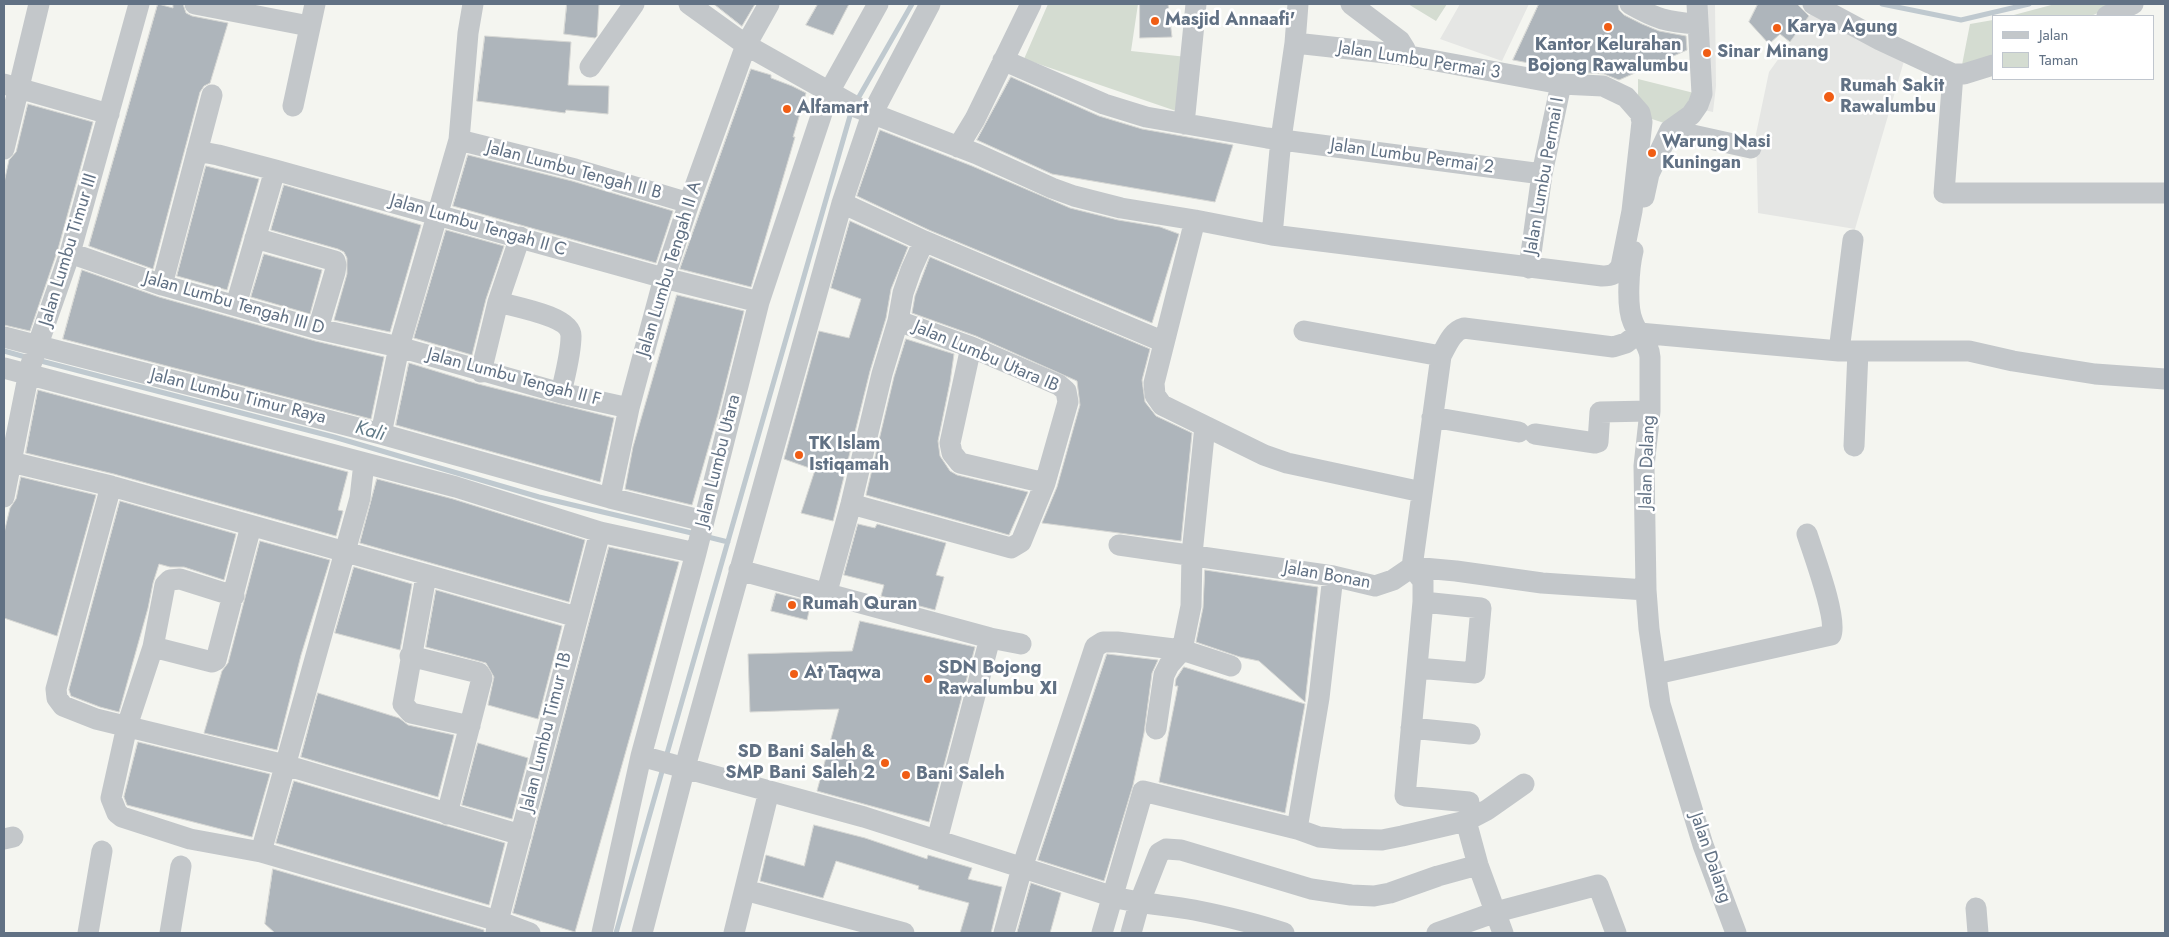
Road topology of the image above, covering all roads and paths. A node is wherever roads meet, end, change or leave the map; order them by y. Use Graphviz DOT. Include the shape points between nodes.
graph roads {
  1 [pos="39,4"];
  2 [pos="139,4"];
  3 [pos="195,4"];
  4 [pos="315,4"];
  5 [pos="473,4"];
  6 [pos="634,4"];
  7 [pos="689,4"];
  8 [pos="769,4"];
  9 [pos="878,4"];
  10 [pos="930,4"];
  11 [pos="1031,4"];
  12 [pos="1196,4"];
  13 [pos="1298,4"];
  14 [pos="1351,4"];
  15 [pos="1630,4"];
  16 [pos="1813,4"];
  17 [pos="2133,4"];
  18 [pos="1697,14"];
  19 [pos="2109,15"];
  20 [pos="309,26"];
  21 [pos="1295,43"];
  22 [pos="746,45"];
  23 [pos="1404,56"];
  24 [pos="1003,60"];
  25 [pos="1992,65"];
  26 [pos="590,67"];
  27 [pos="1953,74"];
  28 [pos="1561,84"];
  29 [pos="12,86"];
  30 [pos="212,95"];
  31 [pos="833,95"];
  32 [pos="292,106"];
  33 [pos="865,111"];
  34 [pos="110,114"];
  35 [pos="1184,124"];
  36 [pos="1670,130"];
  37 [pos="459,140"];
  38 [pos="1281,140"];
  39 [pos="958,146"];
  40 [pos="1751,148"];
  41 [pos="4,150"];
  42 [pos="196,151"];
  43 [pos="275,170"];
  44 [pos="1542,174"];
  45 [pos="2165,193"];
  46 [pos="842,202"];
  47 [pos="689,203"];
  48 [pos="438,214"];
  49 [pos="1195,220"];
  50 [pos="1272,235"];
  51 [pos="520,237"];
  52 [pos="255,238"];
  53 [pos="924,240"];
  54 [pos="1853,240"];
  55 [pos="70,253"];
  56 [pos="1529,268"];
  57 [pos="664,278"];
  58 [pos="162,285"];
  59 [pos="498,302"];
  60 [pos="760,302"];
  61 [pos="236,305"];
  62 [pos="898,321"];
  63 [pos="318,329"];
  64 [pos="1304,331"];
  65 [pos="1640,333"];
  66 [pos="4,336"];
  67 [pos="1164,342"];
  68 [pos="971,347"];
  69 [pos="399,348"];
  70 [pos="1848,351"];
  71 [pos="1441,356"];
  72 [pos="33,360"];
  73 [pos="4,368"];
  74 [pos="480,372"];
  75 [pos="2165,379"];
  76 [pos="561,393"];
  77 [pos="629,408"];
  78 [pos="1650,411"];
  79 [pos="1432,417"];
  80 [pos="1205,426"];
  81 [pos="381,434"];
  82 [pos="1854,446"];
  83 [pos="11,462"];
  84 [pos="364,463"];
  85 [pos="1045,483"];
  86 [pos="111,486"];
  87 [pos="1422,492"];
  88 [pos="4,497"];
  89 [pos="610,498"];
  90 [pos="851,504"];
  91 [pos="251,526"];
  92 [pos="600,532"];
  93 [pos="1807,534"];
  94 [pos="700,536"];
  95 [pos="1120,545"];
  96 [pos="345,552"];
  97 [pos="1192,554"];
  98 [pos="1412,567"];
  99 [pos="739,570"];
  100 [pos="426,576"];
  101 [pos="1333,576"];
  102 [pos="1646,590"];
  103 [pos="826,594"];
  104 [pos="234,596"];
  105 [pos="1423,602"];
  106 [pos="577,617"];
  107 [pos="990,638"];
  108 [pos="1021,644"];
  109 [pos="153,647"];
  110 [pos="1182,650"];
  111 [pos="410,656"];
  112 [pos="1232,666"];
  113 [pos="1417,668"];
  114 [pos="1656,674"];
  115 [pos="127,726"];
  116 [pos="470,726"];
  117 [pos="1156,728"];
  118 [pos="1411,728"];
  119 [pos="1470,734"];
  120 [pos="661,762"];
  121 [pos="285,765"];
  122 [pos="1524,784"];
  123 [pos="769,791"];
  124 [pos="1468,811"];
  125 [pos="447,814"];
  126 [pos="1297,829"];
  127 [pos="521,835"];
  128 [pos="937,840"];
  129 [pos="102,851"];
  130 [pos="261,852"];
  131 [pos="1478,865"];
  132 [pos="181,866"];
  133 [pos="1022,868"];
  134 [pos="745,890"];
  135 [pos="1114,897"];
  136 [pos="1139,904"];
  137 [pos="1976,908"];
  138 [pos="1496,912"];
  139 [pos="497,927"];
  140 [pos="1235,927"];
  141 [pos="88,933"];
  142 [pos="170,933"];
  143 [pos="530,933"];
  144 [pos="602,933"];
  145 [pos="642,933"];
  146 [pos="734,933"];
  147 [pos="904,933"];
  148 [pos="1004,933"];
  149 [pos="1102,933"];
  150 [pos="1131,933"];
  151 [pos="1284,933"];
  152 [pos="1437,933"];
  153 [pos="1503,933"];
  154 [pos="1616,933"];
  155 [pos="1736,933"];
  156 [pos="1978,933"];
  1 -- 29 [label="street"];
  2 -- 34 [label="street, Jalan Lumbu Timur III"];
  3 -- 20 [label="street"];
  4 -- 20 [label="street"];
  5 -- 37 [label="street"];
  6 -- 26 [label="street"];
  7 -- 22 [label="street"];
  8 -- 22 [label="street, Jalan Lumbu Tengah II A"];
  9 -- 31 [label="street, Jalan Lumbu Utara"];
  10 -- 33 [label="street, Jalan Lumbu Utara"];
  11 -- 24 [label="street"];
  12 -- 35 [label="street"];
  13 -- 21 [label="street"];
  14 -- 23 [label="street" via="1400,41 1405,49"];
  15 -- 18 [label="street" via="1667,21"];
  16 -- 27 [label="street"];
  17 -- 19 [label="street"];
  18 -- 36 [label="street, Jalan Dalang" via="1702,94 1691,115"];
  20 -- 32 [label="street"];
  21 -- 23 [label="street, Jalan Lumbu Permai 3"];
  21 -- 38 [label="street"];
  22 -- 31 [label="street"];
  22 -- 47 [label="street, Jalan Lumbu Tengah II A"];
  23 -- 28 [label="street, Jalan Lumbu Permai 3"];
  24 -- 35 [label="street, Jalan Lumbu Permai 2" via="1104,104"];
  24 -- 39 [label="street" via="975,119"];
  25 -- 27 [label="street"];
  27 -- 45 [label="street" via="1944,193"];
  28 -- 44 [label="street, Jalan Lumbu Permai I"];
  28 -- 56 [label="street, Jalan Lumbu Permai 3" via="1603,86 1626,97 1640,113 1642,122 1632,211 1621,266 1611,276"];
  29 -- 34 [label="street"];
  29 -- 41 [label="street"];
  30 -- 42 [label="street"];
  31 -- 33 [label="street"];
  31 -- 60 [label="street, Jalan Lumbu Utara"];
  33 -- 39 [label="street"];
  33 -- 46 [label="street, Jalan Lumbu Utara"];
  34 -- 55 [label="street, Jalan Lumbu Timur III"];
  35 -- 38 [label="street, Jalan Lumbu Permai 2"];
  36 -- 40 [label="street"];
  36 -- 65 [label="street, Jalan Dalang" via="1649,174 1629,266 1631,316"];
  37 -- 47 [label="street, Jalan Lumbu Tengah II B" via="575,169"];
  37 -- 48 [label="street"];
  38 -- 44 [label="street, Jalan Lumbu Permai 2"];
  38 -- 50 [label="street"];
  39 -- 49 [label="street" via="1074,196 1121,208"];
  42 -- 43 [label="street, Jalan Lumbu Tengah II C"];
  42 -- 58 [label="street"];
  43 -- 48 [label="street, Jalan Lumbu Tengah II C"];
  43 -- 52 [label="street"];
  44 -- 56 [label="street, Jalan Lumbu Permai I"];
  46 -- 53 [label="street"];
  46 -- 99 [label="street, Jalan Lumbu Utara"];
  47 -- 57 [label="street, Jalan Lumbu Tengah II A"];
  48 -- 51 [label="street, Jalan Lumbu Tengah II C"];
  48 -- 69 [label="street"];
  49 -- 50 [label="street"];
  49 -- 67 [label="street"];
  50 -- 56 [label="street"];
  51 -- 57 [label="street, Jalan Lumbu Tengah II C"];
  51 -- 59 [label="street"];
  52 -- 61 [label="street"];
  52 -- 63 [label="street" via="335,261 335,272"];
  53 -- 62 [label="street" via="903,293"];
  53 -- 67 [label="street"];
  54 -- 70 [label="street"];
  55 -- 58 [label="street, Jalan Lumbu Tengah III D"];
  55 -- 72 [label="street, Jalan Lumbu Timur III"];
  57 -- 60 [label="street, Jalan Lumbu Tengah II C"];
  57 -- 77 [label="street, Jalan Lumbu Tengah II A"];
  58 -- 61 [label="street, Jalan Lumbu Tengah III D"];
  59 -- 74 [label="street"];
  59 -- 76 [label="street" via="557,318 566,325 572,334"];
  60 -- 94 [label="street, Jalan Lumbu Utara"];
  61 -- 63 [label="street, Jalan Lumbu Tengah III D"];
  62 -- 68 [label="street, Jalan Lumbu Utara IB"];
  62 -- 90 [label="street"];
  63 -- 69 [label="street, Jalan Lumbu Tengah III D"];
  64 -- 71 [label="street"];
  65 -- 70 [label="street"];
  65 -- 71 [label="street" via="1613,347 1464,328 1452,335"];
  65 -- 78 [label="street, Jalan Dalang" via="1650,349"];
  66 -- 72 [label="street, Jalan Lumbu Timur Raya"];
  67 -- 80 [label="street" via="1154,383 1158,401"];
  68 -- 85 [label="street, Jalan Lumbu Utara IB" via="1059,385 1066,391 1068,402"];
  68 -- 85 [label="street" via="950,443 952,453 960,463"];
  69 -- 74 [label="street, Jalan Lumbu Tengah II F"];
  69 -- 81 [label="street"];
  70 -- 75 [label="street" via="1969,351 2095,374"];
  70 -- 82 [label="street"];
  71 -- 79 [label="street"];
  72 -- 73 [label="street, Jalan Lumbu Timur Raya"];
  72 -- 81 [label="street, Jalan Lumbu Timur Raya"];
  72 -- 83 [label="street, Jalan Lumbu Timur III"];
  72 -- 84 [label="street, Jalan Lumbu Timur Raya"];
  74 -- 76 [label="street, Jalan Lumbu Tengah II F"];
  76 -- 77 [label="street, Jalan Lumbu Tengah II F"];
  77 -- 89 [label="street, Jalan Lumbu Tengah II A"];
  78 -- 79 [label="street" via="1600,412 1598,442 1595,443"];
  78 -- 102 [label="street, Jalan Dalang" via="1644,466"];
  79 -- 87 [label="street"];
  80 -- 87 [label="street" via="1287,464"];
  80 -- 97 [label="street"];
  81 -- 89 [label="street, Jalan Lumbu Timur Raya"];
  83 -- 86 [label="street"];
  83 -- 88 [label="street, Jalan Lumbu Timur III"];
  84 -- 92 [label="street, Jalan Lumbu Timur Raya" via="456,487"];
  84 -- 96 [label="street" via="360,498"];
  85 -- 90 [label="street, Jalan Lumbu Utara IB" via="1021,542 1010,548"];
  86 -- 91 [label="street"];
  86 -- 115 [label="street" via="56,689 57,698 63,706 96,719"];
  87 -- 98 [label="street"];
  89 -- 94 [label="street, Jalan Lumbu Timur Raya"];
  90 -- 103 [label="street"];
  91 -- 96 [label="street"];
  91 -- 104 [label="street"];
  92 -- 94 [label="street, Jalan Lumbu Timur Raya"];
  92 -- 106 [label="street, Jalan Lumbu Timur 1B"];
  93 -- 114 [label="street" via="1831,613 1831,635"];
  94 -- 120 [label="street, Jalan Lumbu Utara"];
  95 -- 97 [label="street, Jalan Bonan"];
  96 -- 100 [label="street"];
  96 -- 121 [label="street"];
  97 -- 101 [label="street, Jalan Bonan"];
  97 -- 110 [label="street" via="1191,606"];
  98 -- 101 [label="street, Jalan Bonan" via="1394,580 1375,586"];
  98 -- 102 [label="street" via="1542,583"];
  98 -- 105 [label="street" via="1423,581"];
  99 -- 103 [label="street"];
  99 -- 120 [label="street, Jalan Lumbu Utara"];
  100 -- 106 [label="street"];
  100 -- 111 [label="street"];
  101 -- 126 [label="street" via="1319,698"];
  102 -- 114 [label="street, Jalan Dalang"];
  103 -- 107 [label="street"];
  104 -- 109 [label="street" via="216,660 212,662"];
  104 -- 109 [label="street" via="180,579 170,580 165,585"];
  105 -- 113 [label="street"];
  105 -- 113 [label="street" via="1481,608 1475,673"];
  106 -- 127 [label="street, Jalan Lumbu Timur 1B"];
  107 -- 108 [label="street"];
  107 -- 128 [label="street"];
  109 -- 115 [label="street"];
  110 -- 112 [label="street"];
  110 -- 117 [label="street" via="1164,675"];
  110 -- 133 [label="street" via="1117,642 1103,642 1094,647"];
  111 -- 116 [label="street" via="403,704 408,711"];
  111 -- 116 [label="street" via="481,675"];
  113 -- 118 [label="street"];
  114 -- 155 [label="street, Jalan Dalang" via="1660,704 1703,845"];
  115 -- 121 [label="street"];
  115 -- 130 [label="street" via="111,798 117,813 190,839"];
  116 -- 125 [label="street"];
  118 -- 119 [label="street"];
  118 -- 124 [label="street" via="1405,796"];
  120 -- 123 [label="street"];
  120 -- 144 [label="street, Jalan Lumbu Utara"];
  120 -- 145 [label="street"];
  121 -- 125 [label="street"];
  121 -- 130 [label="street"];
  122 -- 124 [label="street" via="1487,810"];
  123 -- 128 [label="street"];
  123 -- 134 [label="street"];
  124 -- 126 [label="street" via="1382,840 1319,837"];
  124 -- 131 [label="street"];
  125 -- 127 [label="street"];
  126 -- 135 [label="street" via="1143,791"];
  127 -- 139 [label="street, Jalan Lumbu Timur 1B"];
  128 -- 133 [label="street"];
  129 -- 141 [label="street"];
  130 -- 139 [label="street"];
  131 -- 136 [label="street" via="1390,893 1350,895 1311,889 1181,850 1166,849 1159,852"];
  131 -- 138 [label="street"];
  132 -- 142 [label="street"];
  133 -- 135 [label="street"];
  133 -- 148 [label="street"];
  134 -- 146 [label="street"];
  134 -- 147 [label="street"];
  135 -- 136 [label="street"];
  135 -- 149 [label="street"];
  136 -- 140 [label="street" via="1193,910"];
  136 -- 150 [label="street"];
  137 -- 156 [label="street"];
  138 -- 152 [label="street"];
  138 -- 153 [label="street"];
  138 -- 154 [label="street" via="1598,885"];
  139 -- 143 [label="street"];
  140 -- 151 [label="street"];
}
